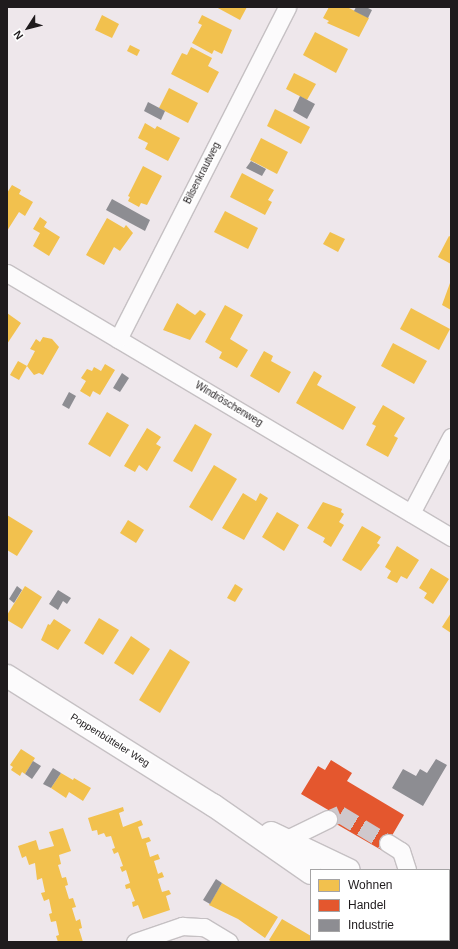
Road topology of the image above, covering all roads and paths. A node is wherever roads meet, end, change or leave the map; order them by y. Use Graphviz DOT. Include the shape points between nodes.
graph roads {
  1 [pos="287,7"];
  2 [pos="7,273"];
  3 [pos="118,339"];
  4 [pos="451,437"];
  5 [pos="411,513"];
  6 [pos="451,538"];
  7 [pos="7,676"];
  8 [pos="328,819"];
  9 [pos="388,843"];
  10 [pos="283,846"];
  11 [pos="346,869"];
  12 [pos="407,869"];
  13 [pos="310,872"];
  14 [pos="135,942"];
  15 [pos="230,942"];
  1 -- 3 [label="street, Bilsenkrautweg"];
  2 -- 3 [label="street, Windröschenweg"];
  3 -- 5 [label="street, Windröschenweg"];
  4 -- 5 [label="street"];
  5 -- 6 [label="street, Windröschenweg"];
  7 -- 10 [label="main road, Poppenbütteler Weg"];
  8 -- 10 [label="street"];
  9 -- 12 [label="street" via="401,851"];
  10 -- 11 [label="main road, Poppenbütteler Weg"];
  10 -- 13 [label="main road, Poppenbütteler Weg"];
  14 -- 15 [label="street" via="182,926 204,927"];
}
